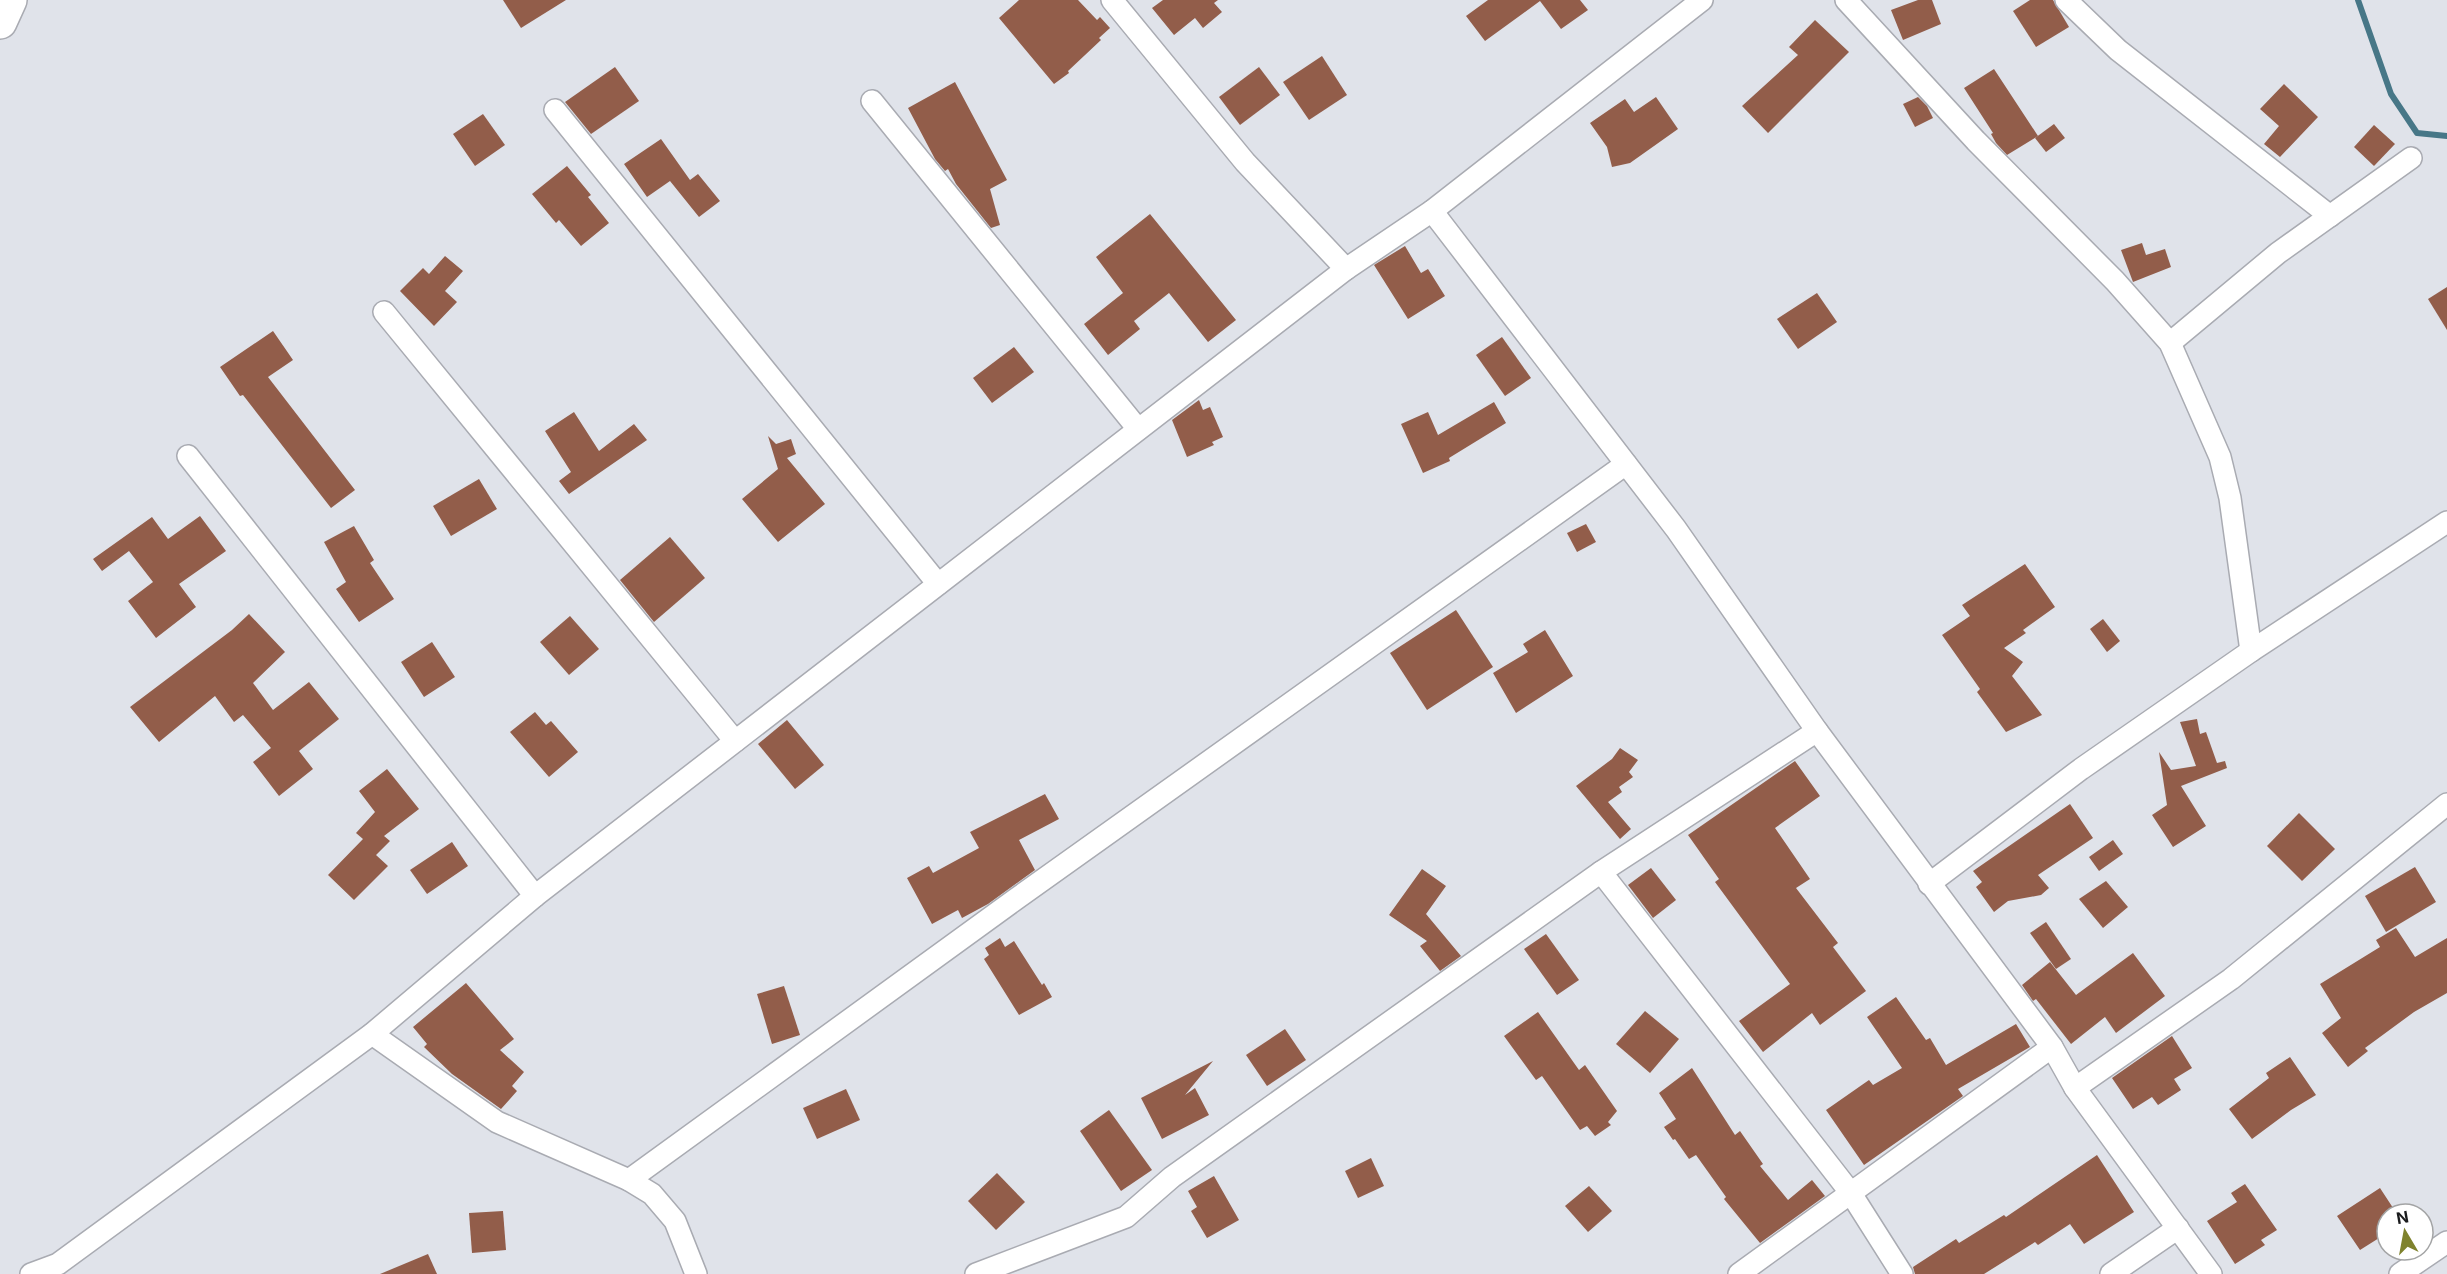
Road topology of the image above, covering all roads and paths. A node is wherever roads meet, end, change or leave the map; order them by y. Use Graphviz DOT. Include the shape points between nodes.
graph roads {
  1 [pos="10,0"];
  2 [pos="1112,0"];
  3 [pos="1702,0"];
  4 [pos="1845,0"];
  5 [pos="2066,0"];
  6 [pos="0,22"];
  7 [pos="872,101"];
  8 [pos="555,110"];
  9 [pos="2411,158"];
  10 [pos="1432,211"];
  11 [pos="2330,216"];
  12 [pos="1346,269"];
  13 [pos="384,312"];
  14 [pos="2170,343"];
  15 [pos="1138,429"];
  16 [pos="188,456"];
  17 [pos="1626,464"];
  18 [pos="2447,522"];
  19 [pos="938,584"];
  20 [pos="2251,651"];
  21 [pos="1816,731"];
  22 [pos="735,741"];
  23 [pos="2447,804"];
  24 [pos="1601,872"];
  25 [pos="1929,884"];
  26 [pos="535,896"];
  27 [pos="372,1034"];
  28 [pos="2052,1047"];
  29 [pos="2075,1088"];
  30 [pos="629,1180"];
  31 [pos="1850,1192"];
  32 [pos="2178,1228"];
  33 [pos="2447,1242"];
  34 [pos="31,1274"];
  35 [pos="696,1274"];
  36 [pos="976,1274"];
  37 [pos="1739,1274"];
  38 [pos="1902,1274"];
  39 [pos="2111,1274"];
  40 [pos="2211,1274"];
  41 [pos="2400,1274"];
  1 -- 6 [label="highway"];
  2 -- 12 [label="street" via="1245,162"];
  3 -- 10 [label="street"];
  4 -- 14 [label="street"];
  5 -- 11 [label="street" via="2118,50"];
  7 -- 15 [label="street"];
  8 -- 19 [label="street"];
  9 -- 11 [label="street"];
  10 -- 12 [label="street"];
  10 -- 17 [label="street"];
  11 -- 14 [label="street" via="2241,281"];
  12 -- 15 [label="street"];
  13 -- 22 [label="street"];
  14 -- 20 [label="street" via="2220,458 2230,498"];
  15 -- 19 [label="street"];
  16 -- 26 [label="street"];
  17 -- 21 [label="street"];
  17 -- 30 [label="street"];
  18 -- 20 [label="street"];
  19 -- 22 [label="street"];
  20 -- 25 [label="street" via="2081,769"];
  21 -- 24 [label="street"];
  21 -- 25 [label="street"];
  22 -- 26 [label="street"];
  23 -- 29 [label="street" via="2231,979"];
  24 -- 31 [label="street"];
  24 -- 36 [label="street" via="1172,1177 1126,1217"];
  25 -- 28 [label="street"];
  26 -- 27 [label="street"];
  27 -- 30 [label="street" via="497,1122"];
  27 -- 34 [label="street" via="58,1264"];
  28 -- 29 [label="street"];
  28 -- 31 [label="street"];
  29 -- 32 [label="street"];
  30 -- 35 [label="street" via="652,1194 675,1221"];
  31 -- 37 [label="street"];
  31 -- 38 [label="street"];
  32 -- 39 [label="street"];
  32 -- 40 [label="street"];
  33 -- 41 [label="street"];
}
